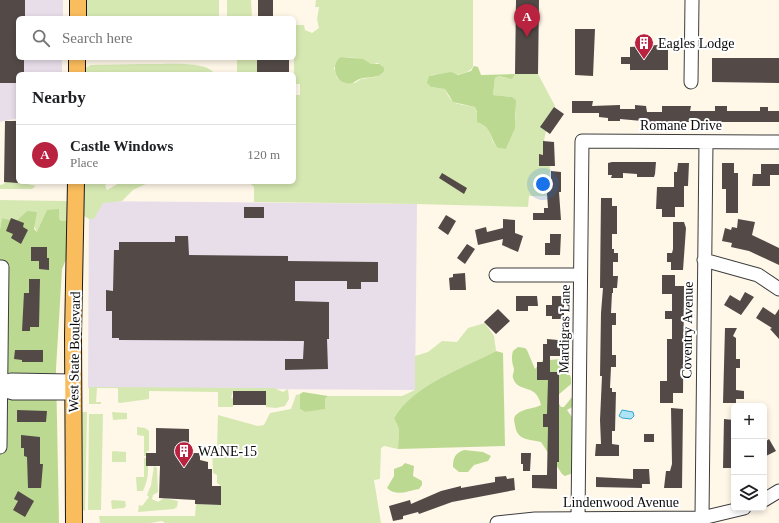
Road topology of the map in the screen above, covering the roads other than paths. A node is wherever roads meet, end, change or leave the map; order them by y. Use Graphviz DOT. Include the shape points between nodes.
graph roads {
  1 [pos="78,0"];
  2 [pos="692,0"];
  3 [pos="78,16"];
  4 [pos="77,60"];
  5 [pos="77,72"];
  6 [pos="691,82"];
  7 [pos="582,140"];
  8 [pos="706,142"];
  9 [pos="779,142"];
  10 [pos="76,184"];
  11 [pos="704,260"];
  12 [pos="1,267"];
  13 [pos="496,275"];
  14 [pos="580,275"];
  15 [pos="779,288"];
  16 [pos="0,386"];
  17 [pos="73,387"];
  18 [pos="0,447"];
  19 [pos="779,491"];
  20 [pos="767,498"];
  21 [pos="731,511"];
  22 [pos="578,518"];
  23 [pos="702,518"];
  24 [pos="74,523"];
  25 [pos="497,523"];
  1 -- 3 [label="main road"];
  2 -- 6 [label="street"];
  4 -- 5 [label="main road"];
  7 -- 8 [label="street, Romane Drive"];
  7 -- 14 [label="street, Mardigras Lane"];
  8 -- 9 [label="street, Romane Drive"];
  8 -- 11 [label="street, Coventry Avenue"];
  10 -- 17 [label="main road, West State Boulevard"];
  11 -- 15 [label="street" via="758,275"];
  11 -- 23 [label="street, Coventry Avenue"];
  12 -- 16 [label="street"];
  13 -- 14 [label="street"];
  14 -- 22 [label="street, Mardigras Lane"];
  16 -- 17 [label="street" via="11,380"];
  16 -- 18 [label="street"];
  17 -- 24 [label="main road, West State Boulevard"];
  19 -- 20 [label="street"];
  21 -- 23 [label="street, Lindenwood Avenue"];
  22 -- 23 [label="street, Lindenwood Avenue"];
  22 -- 25 [label="street, Lindenwood Avenue"];
}
